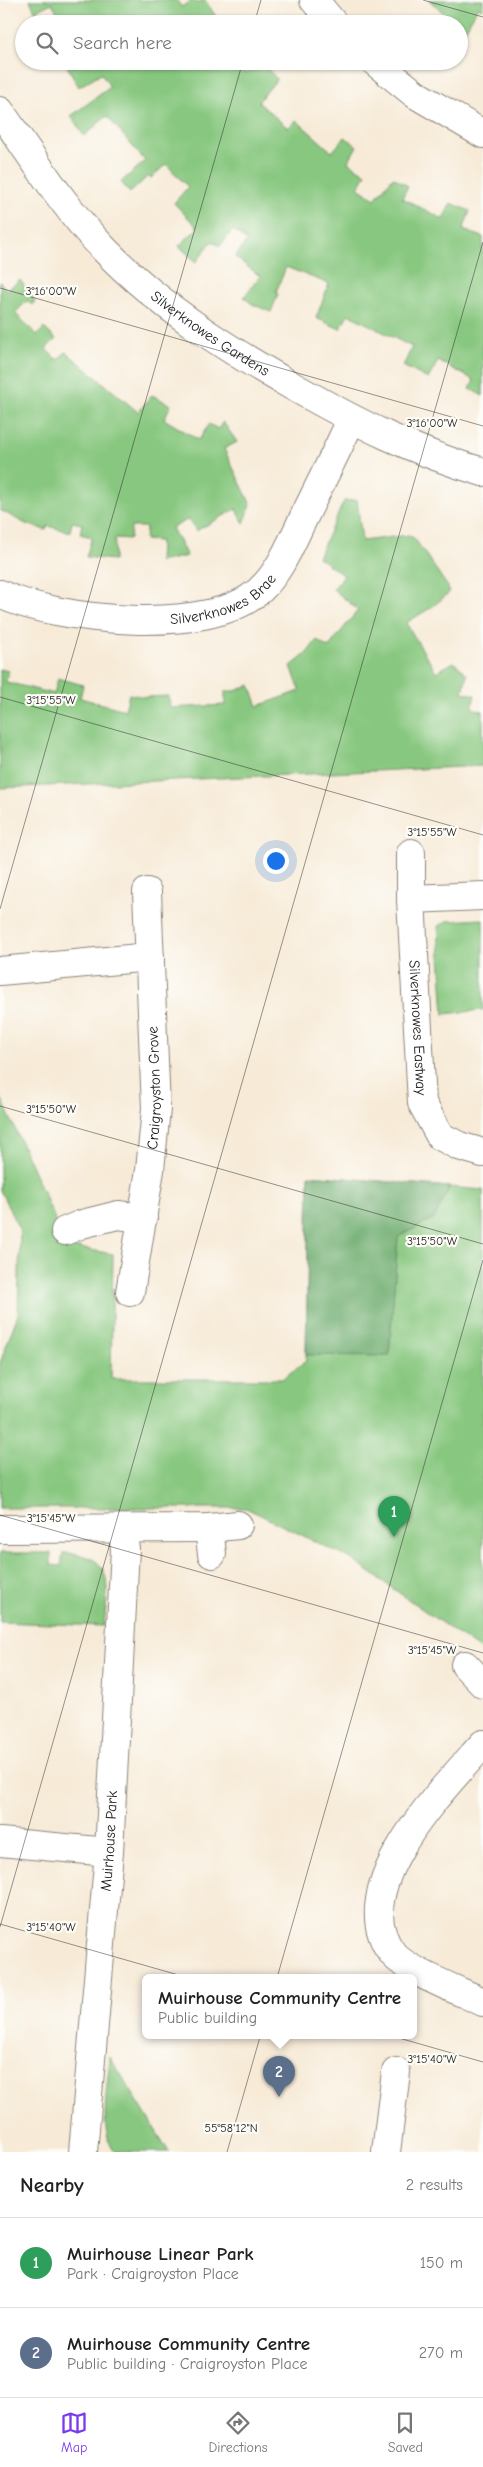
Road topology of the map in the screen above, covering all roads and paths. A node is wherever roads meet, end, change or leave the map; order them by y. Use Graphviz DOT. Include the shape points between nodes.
graph roads {
  1 [pos="314,0"];
  2 [pos="326,15"];
  3 [pos="385,70"];
  4 [pos="0,111"];
  5 [pos="483,134"];
  6 [pos="352,420"];
  7 [pos="483,472"];
  8 [pos="0,594"];
  9 [pos="411,853"];
  10 [pos="147,892"];
  11 [pos="483,896"];
  12 [pos="411,899"];
  13 [pos="150,957"];
  14 [pos="0,971"];
  15 [pos="483,1153"];
  16 [pos="142,1218"];
  17 [pos="65,1232"];
  18 [pos="130,1292"];
  19 [pos="238,1525"];
  20 [pos="0,1529"];
  21 [pos="122,1529"];
  22 [pos="483,1744"];
  23 [pos="0,1842"];
  24 [pos="109,1852"];
  25 [pos="483,2002"];
  26 [pos="396,2072"];
  27 [pos="84,2152"];
  28 [pos="386,2152"];
  1 -- 2 [label="street"];
  3 -- 5 [label="street" via="415,94"];
  4 -- 6 [label="street, Silverknowes Gardens" via="64,200 105,250 152,292 227,349"];
  6 -- 7 [label="street, Silverknowes Gardens" via="457,465"];
  6 -- 8 [label="street, Silverknowes Brae" via="282,560 261,590 242,604 188,618 134,620 82,616 42,608"];
  9 -- 12 [label="street, Silverknowes Eastway"];
  10 -- 13 [label="street, Craigroyston Grove"];
  11 -- 12 [label="street"];
  12 -- 15 [label="street, Silverknowes Eastway" via="422,1103 440,1136"];
  13 -- 14 [label="street"];
  13 -- 16 [label="street, Craigroyston Grove" via="156,1110"];
  16 -- 17 [label="street" via="118,1215"];
  16 -- 18 [label="street, Craigroyston Grove"];
  19 -- 21 [label="street" via="210,1541"];
  20 -- 21 [label="street"];
  21 -- 24 [label="street, Muirhouse Park" via="125,1549"];
  22 -- 25 [label="street" via="440,1792 388,1870 378,1912 383,1935 394,1955 413,1968"];
  23 -- 24 [label="street"];
  24 -- 27 [label="street, Muirhouse Park"];
  26 -- 28 [label="street"];
}
